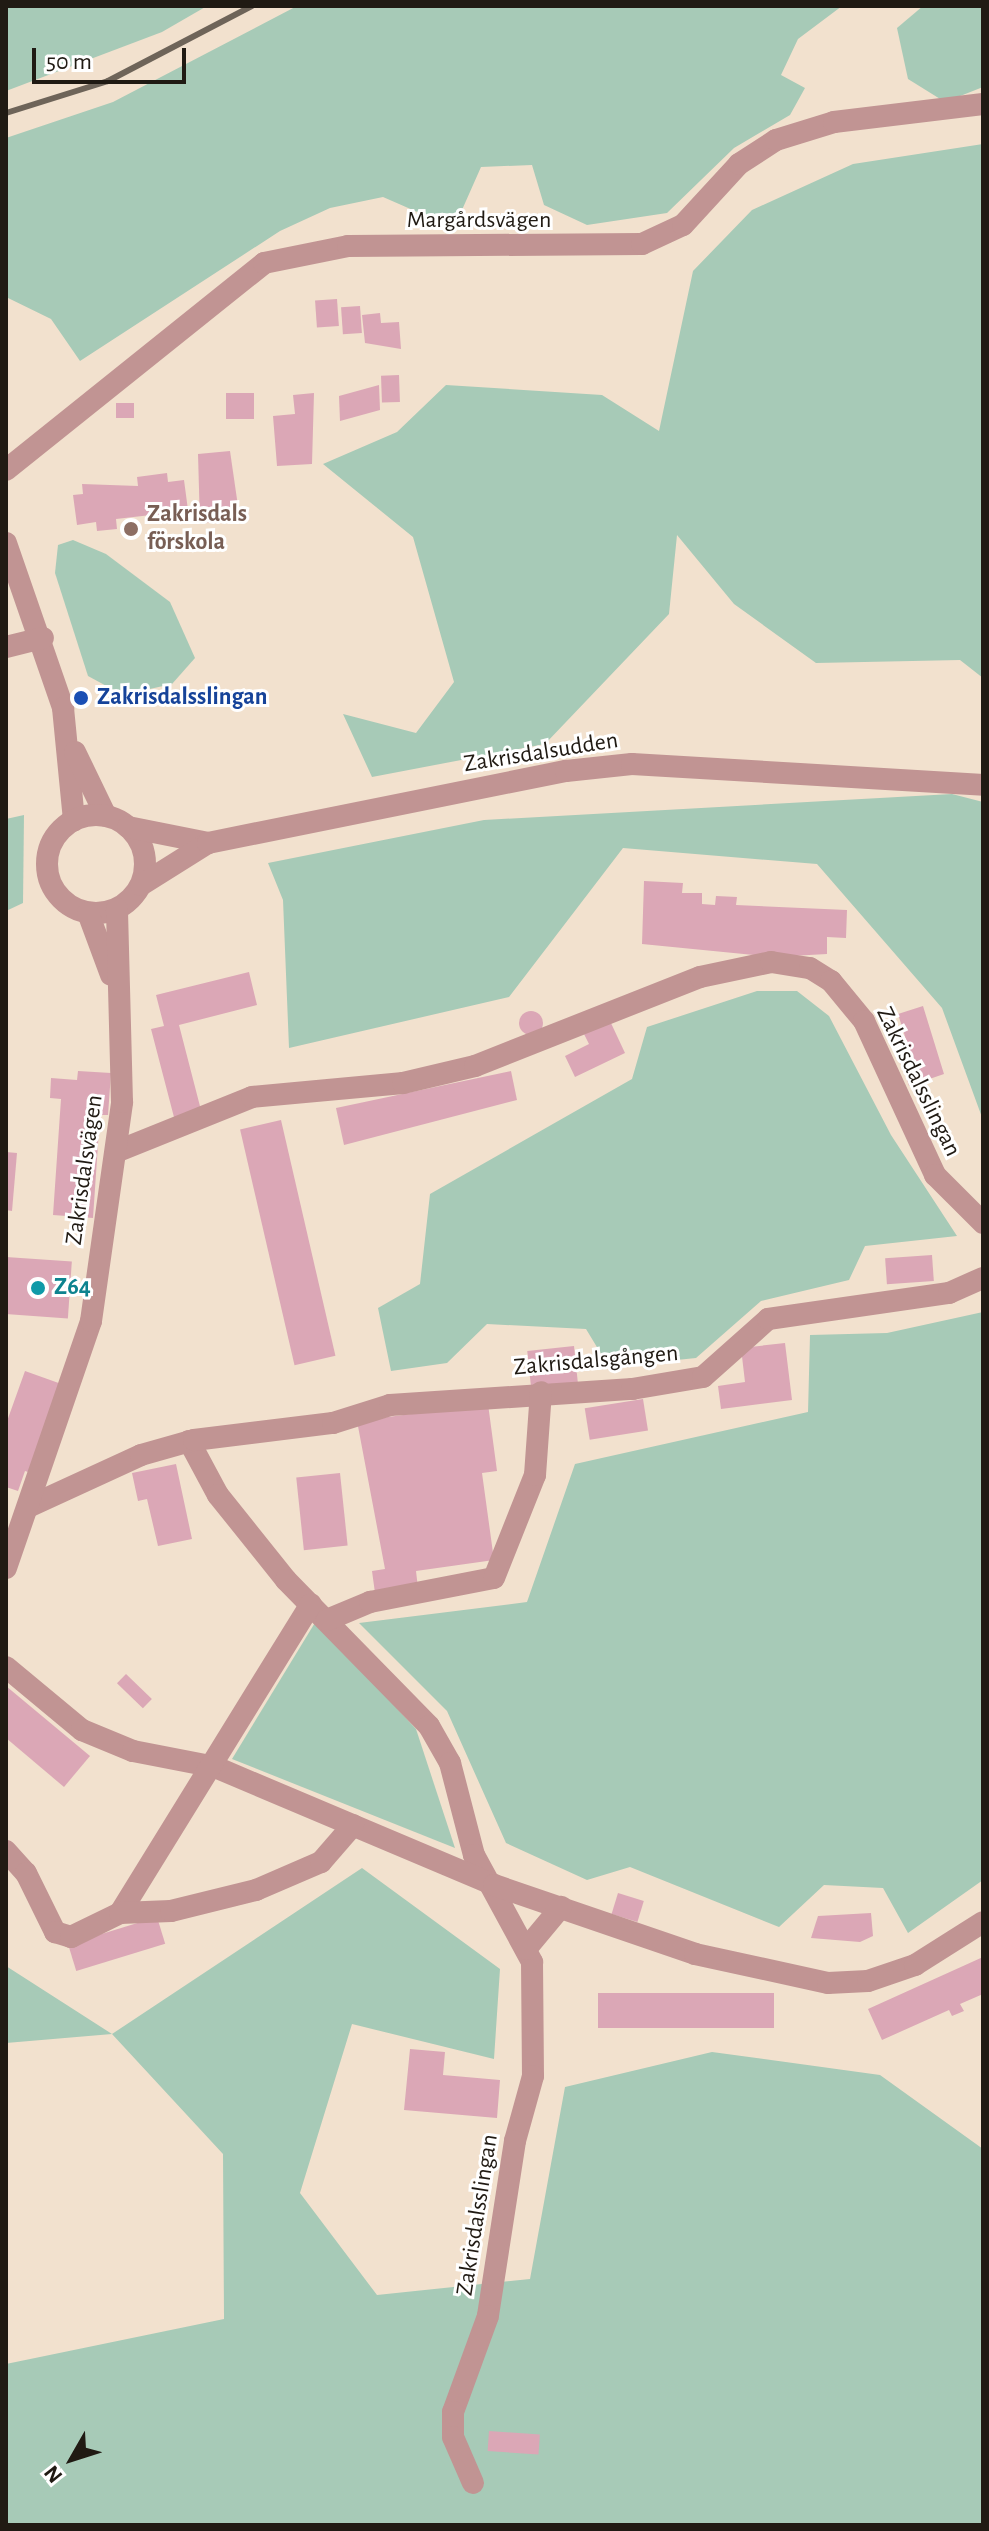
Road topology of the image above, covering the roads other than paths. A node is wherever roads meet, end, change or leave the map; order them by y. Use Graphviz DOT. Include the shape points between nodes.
graph roads {
  1 [pos="983,104"];
  2 [pos="6,470"];
  3 [pos="6,543"];
  4 [pos="43,638"];
  5 [pos="6,647"];
  6 [pos="69,739"];
  7 [pos="983,785"];
  8 [pos="106,816"];
  9 [pos="74,820"];
  10 [pos="128,827"];
  11 [pos="208,843"];
  12 [pos="141,885"];
  13 [pos="117,909"];
  14 [pos="88,913"];
  15 [pos="114,984"];
  16 [pos="118,1151"];
  17 [pos="983,1223"];
  18 [pos="983,1278"];
  19 [pos="541,1392"];
  20 [pos="189,1441"];
  21 [pos="28,1507"];
  22 [pos="6,1568"];
  23 [pos="311,1604"];
  24 [pos="327,1620"];
  25 [pos="6,1667"];
  26 [pos="215,1767"];
  27 [pos="353,1825"];
  28 [pos="6,1851"];
  29 [pos="494,1885"];
  30 [pos="561,1907"];
  31 [pos="120,1913"];
  32 [pos="983,1922"];
  33 [pos="526,1949"];
  34 [pos="473,2483"];
  1 -- 2 [label="street, Margårdsvägen" via="834,122 776,140 739,164 683,225 642,244 348,246 264,263"];
  3 -- 4 [label="street"];
  4 -- 5 [label="street"];
  4 -- 6 [label="street"];
  6 -- 8 [label="street"];
  6 -- 9 [label="street"];
  7 -- 11 [label="street, Zakrisdalsudden" via="632,764"];
  8 -- 9 [label="street"];
  8 -- 10 [label="street"];
  9 -- 14 [label="street" via="54,838 48,878 63,901"];
  10 -- 11 [label="street, Zakrisdalsudden"];
  10 -- 12 [label="street" via="144,854"];
  11 -- 12 [label="street, Zakrisdalsudden"];
  12 -- 13 [label="street"];
  13 -- 14 [label="street"];
  13 -- 15 [label="street, Zakrisdalsvägen"];
  14 -- 15 [label="street"];
  15 -- 16 [label="street, Zakrisdalsvägen" via="122,1074"];
  16 -- 17 [label="street, Zakrisdalsslingan" via="252,1097 403,1083 475,1066 700,977 771,962 810,968 831,981 864,1021 935,1175"];
  16 -- 21 [label="street, Zakrisdalsvägen" via="91,1321"];
  18 -- 19 [label="street, Zakrisdalsgången" via="949,1293 768,1319 703,1377 632,1389"];
  19 -- 20 [label="street, Zakrisdalsgången" via="390,1405 333,1423"];
  19 -- 24 [label="street" via="535,1475 494,1578 370,1602"];
  20 -- 21 [label="street, Zakrisdalsgången"];
  20 -- 23 [label="street" via="218,1495"];
  21 -- 22 [label="street, Zakrisdalsvägen"];
  23 -- 24 [label="street, Zakrisdalsslingan"];
  23 -- 26 [label="street"];
  24 -- 29 [label="street, Zakrisdalsslingan" via="429,1726 450,1763 474,1855"];
  25 -- 26 [label="street" via="82,1730 133,1751"];
  26 -- 27 [label="street"];
  26 -- 31 [label="street"];
  27 -- 29 [label="street"];
  27 -- 31 [label="street" via="321,1862 256,1890 171,1911"];
  28 -- 31 [label="street" via="26,1873 55,1932 71,1937"];
  29 -- 30 [label="street"];
  29 -- 33 [label="street, Zakrisdalsslingan"];
  30 -- 32 [label="street" via="695,1954 828,1983 868,1981 915,1965"];
  30 -- 33 [label="street"];
  33 -- 34 [label="street, Zakrisdalsslingan" via="533,2076 515,2141 488,2316 453,2412 453,2437"];
}
